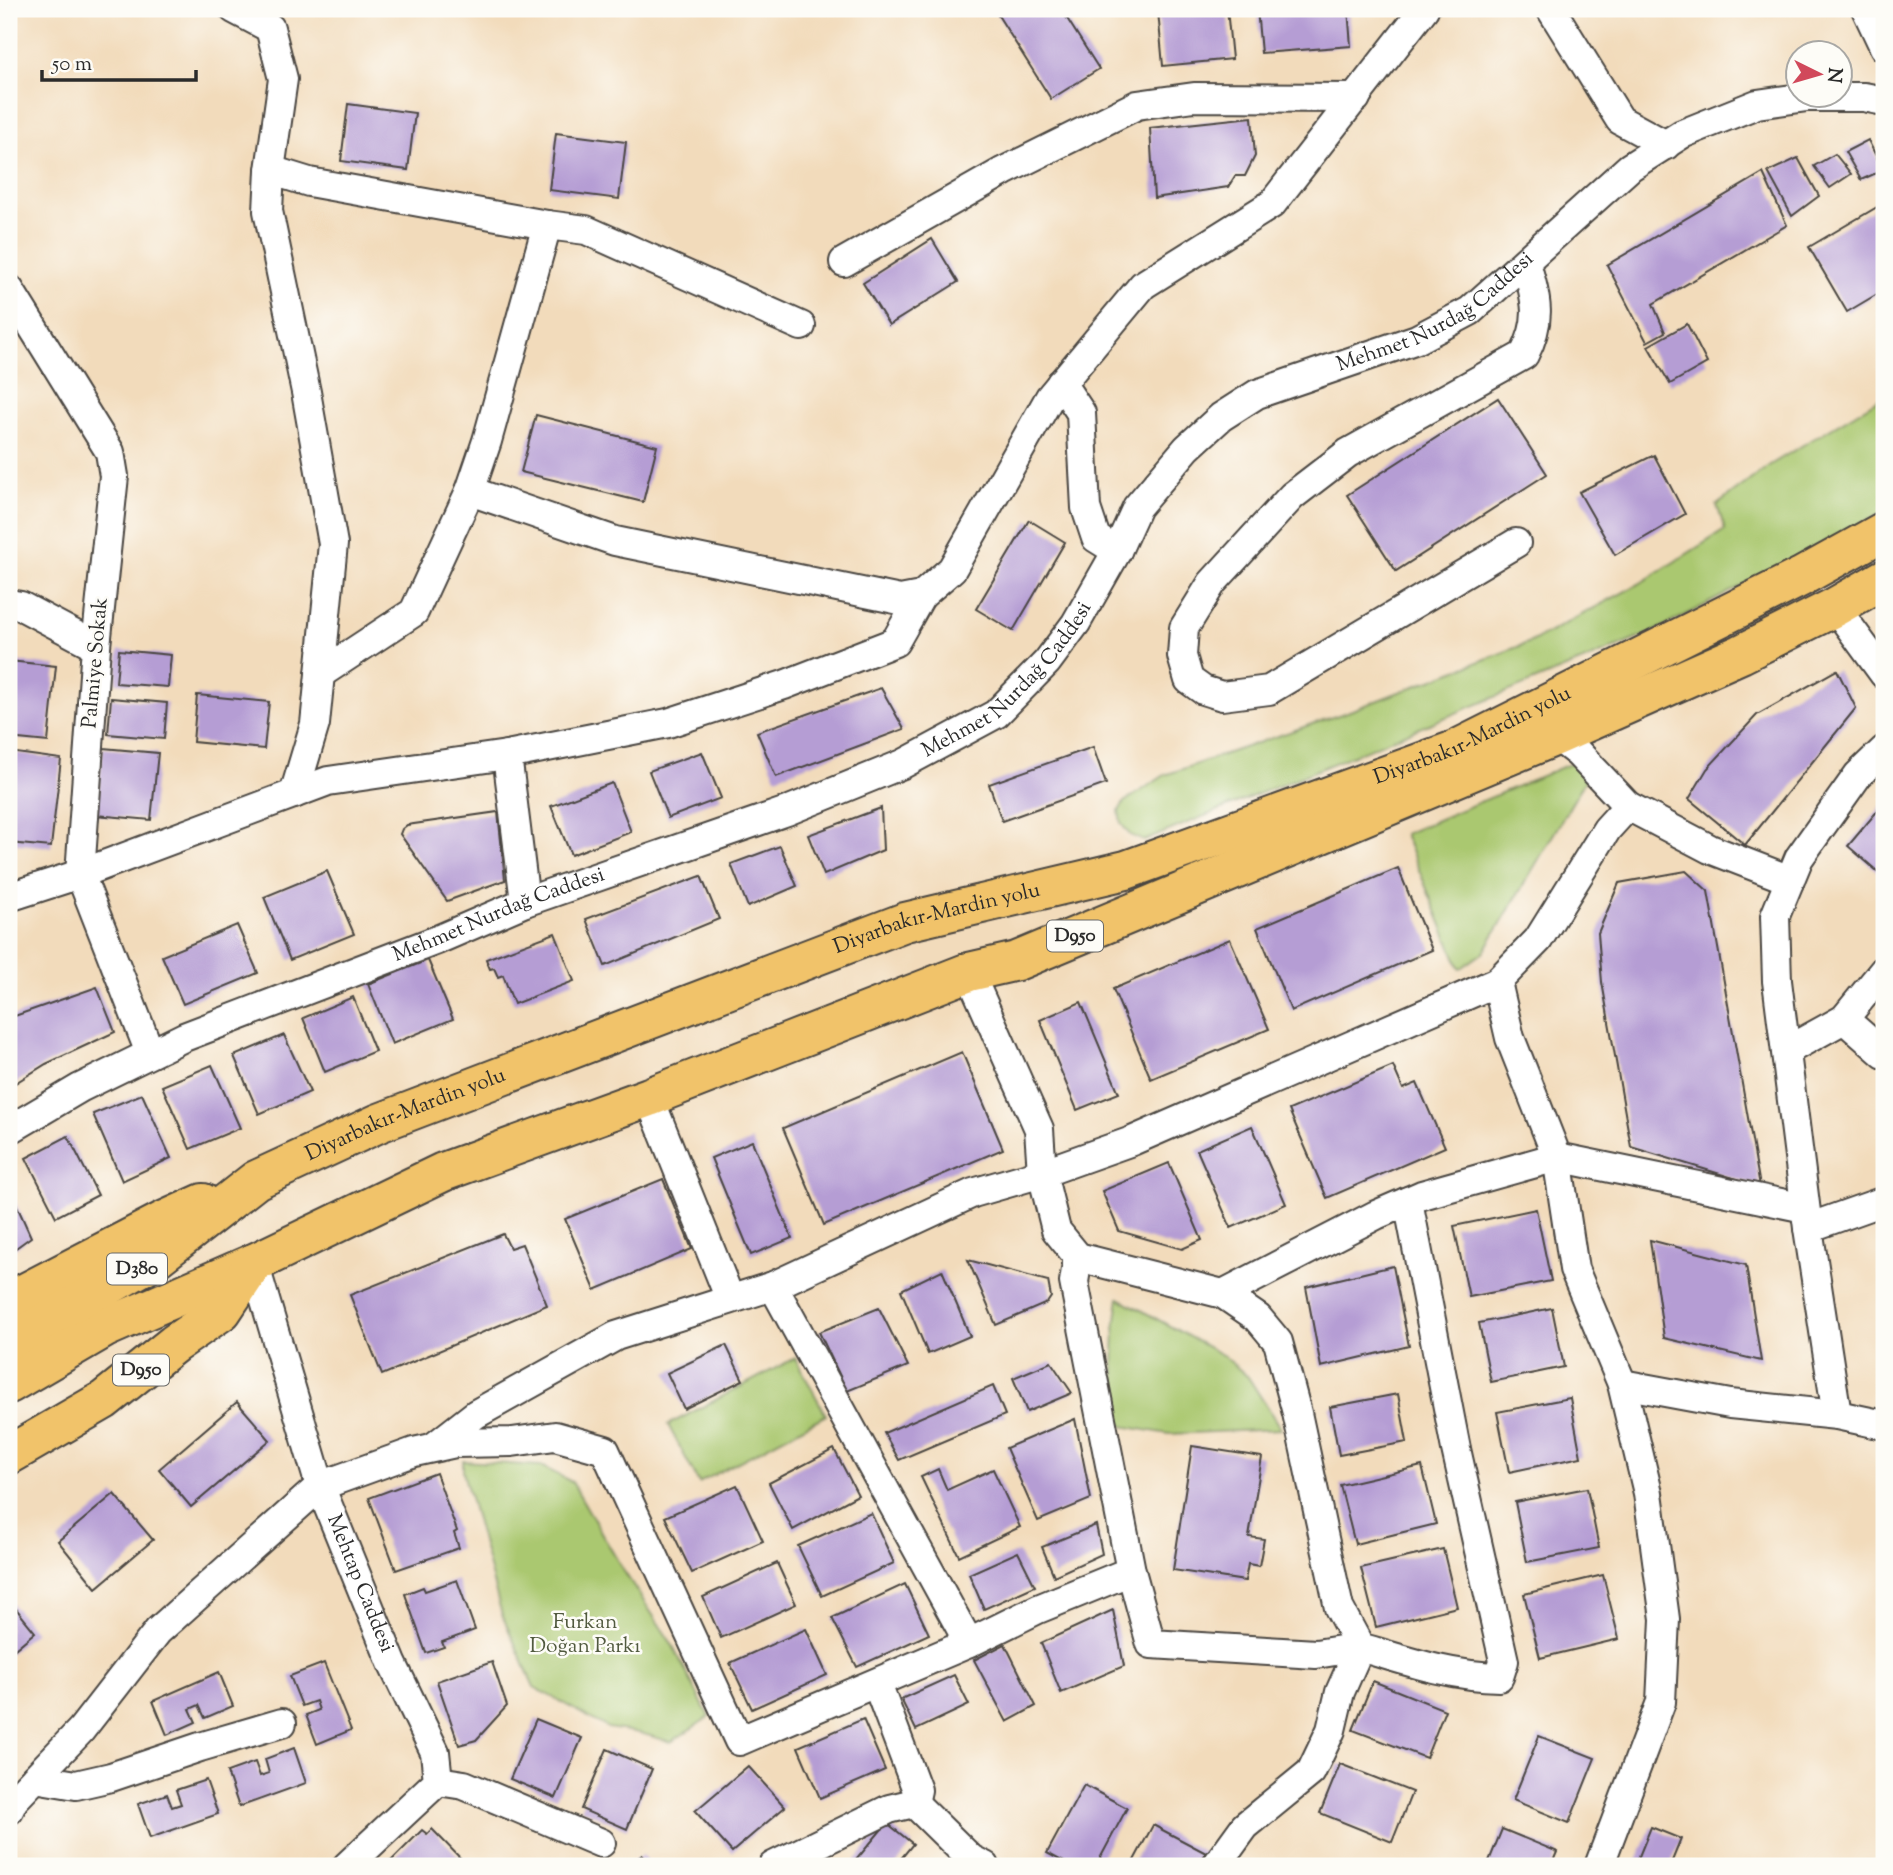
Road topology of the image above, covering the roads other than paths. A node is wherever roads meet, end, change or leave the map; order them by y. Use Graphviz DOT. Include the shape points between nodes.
graph roads {
  1 [pos="234,9"];
  2 [pos="1424,9"];
  3 [pos="1551,9"];
  4 [pos="1866,9"];
  5 [pos="1884,47"];
  6 [pos="1356,98"];
  7 [pos="1884,102"];
  8 [pos="1666,145"];
  9 [pos="270,170"];
  10 [pos="547,225"];
  11 [pos="844,262"];
  12 [pos="1526,263"];
  13 [pos="9,289"];
  14 [pos="801,326"];
  15 [pos="1061,383"];
  16 [pos="470,492"];
  17 [pos="1884,531"];
  18 [pos="1516,543"];
  19 [pos="1117,551"];
  20 [pos="1884,579"];
  21 [pos="921,596"];
  22 [pos="9,604"];
  23 [pos="1835,607"];
  24 [pos="96,646"];
  25 [pos="320,674"];
  26 [pos="1884,674"];
  27 [pos="1556,736"];
  28 [pos="1884,750"];
  29 [pos="507,755"];
  30 [pos="293,794"];
  31 [pos="1629,806"];
  32 [pos="80,874"];
  33 [pos="1790,880"];
  34 [pos="9,897"];
  35 [pos="525,902"];
  36 [pos="1884,970"];
  37 [pos="969,972"];
  38 [pos="1497,982"];
  39 [pos="1844,1019"];
  40 [pos="1786,1051"];
  41 [pos="150,1053"];
  42 [pos="1884,1054"];
  43 [pos="649,1097"];
  44 [pos="9,1130"];
  45 [pos="1557,1157"];
  46 [pos="1042,1173"];
  47 [pos="256,1180"];
  48 [pos="1408,1201"];
  49 [pos="1884,1201"];
  50 [pos="1807,1218"];
  51 [pos="1078,1257"];
  52 [pos="254,1263"];
  53 [pos="773,1286"];
  54 [pos="1223,1294"];
  55 [pos="730,1299"];
  56 [pos="9,1301"];
  57 [pos="9,1343"];
  58 [pos="9,1384"];
  59 [pos="1622,1384"];
  60 [pos="1837,1415"];
  61 [pos="1884,1426"];
  62 [pos="432,1448"];
  63 [pos="9,1455"];
  64 [pos="320,1486"];
  65 [pos="1131,1571"];
  66 [pos="969,1643"];
  67 [pos="1360,1647"];
  68 [pos="877,1684"];
  69 [pos="282,1723"];
  70 [pos="35,1778"];
  71 [pos="438,1781"];
  72 [pos="914,1803"];
  73 [pos="11,1805"];
  74 [pos="601,1843"];
  75 [pos="348,1866"];
  76 [pos="773,1866"];
  77 [pos="985,1866"];
  78 [pos="1216,1866"];
  79 [pos="1599,1866"];
  1 -- 9 [label="street" via="270,28 283,79"];
  2 -- 6 [label="street"];
  3 -- 8 [label="street" via="1620,120"];
  4 -- 5 [label="street"];
  6 -- 11 [label="street" via="1195,97 1137,105 1004,172"];
  6 -- 15 [label="street" via="1272,204 1143,285"];
  7 -- 8 [label="street, Mehmet Nurdağ Caddesi" via="1864,97 1807,97 1757,104"];
  8 -- 12 [label="street, Mehmet Nurdağ Caddesi" via="1630,167"];
  9 -- 10 [label="street" via="309,182"];
  9 -- 25 [label="street" via="268,211 333,544"];
  10 -- 14 [label="street" via="586,230"];
  10 -- 16 [label="street"];
  12 -- 18 [label="street" via="1537,314 1535,334 1524,355 1348,453 1292,496 1212,583 1184,628 1182,656 1189,680 1222,696 1269,690"];
  12 -- 19 [label="street, Mehmet Nurdağ Caddesi" via="1470,311 1417,339 1257,394 1221,417 1137,506"];
  13 -- 24 [label="street, Palmiye Sokak" via="110,452 114,476"];
  15 -- 19 [label="street" via="1081,413 1086,508 1096,538"];
  15 -- 21 [label="street" via="952,569"];
  16 -- 21 [label="street" via="615,541 900,600"];
  16 -- 25 [label="street" via="414,612"];
  17 -- 47 [label="highway, Diyarbakır-Mardin yolu / D950" via="1801,578 1455,750 1126,870 905,922 379,1123"];
  19 -- 35 [label="street, Mehmet Nurdağ Caddesi" via="1047,662 996,714 903,764 788,811"];
  20 -- 23 [label="highway, Diyarbakır-Mardin yolu / D950"];
  21 -- 29 [label="street" via="895,642 784,685 668,723"];
  22 -- 24 [label="street"];
  23 -- 26 [label="street"];
  23 -- 27 [label="highway, Diyarbakır-Mardin yolu / D950"];
  24 -- 32 [label="street, Palmiye Sokak"];
  25 -- 30 [label="street" via="315,724"];
  27 -- 31 [label="street"];
  27 -- 37 [label="highway, Diyarbakır-Mardin yolu / D950" via="1017,961"];
  28 -- 33 [label="street" via="1858,775 1799,858"];
  29 -- 30 [label="street" via="328,781"];
  29 -- 35 [label="street"];
  30 -- 32 [label="street"];
  31 -- 33 [label="street" via="1710,849"];
  31 -- 38 [label="street" via="1607,829 1538,940"];
  32 -- 34 [label="street"];
  32 -- 41 [label="street, Palmiye Sokak"];
  33 -- 40 [label="street" via="1775,916"];
  35 -- 41 [label="street, Mehmet Nurdağ Caddesi"];
  36 -- 39 [label="street"];
  37 -- 43 [label="highway, Diyarbakır-Mardin yolu / D950"];
  37 -- 46 [label="street" via="1039,1129"];
  38 -- 45 [label="street" via="1510,1038"];
  38 -- 46 [label="street" via="1132,1141"];
  39 -- 40 [label="street"];
  39 -- 42 [label="street"];
  40 -- 50 [label="street"];
  41 -- 44 [label="street, Mehmet Nurdağ Caddesi"];
  43 -- 52 [label="highway, Diyarbakır-Mardin yolu / D950" via="443,1172"];
  43 -- 55 [label="street"];
  45 -- 48 [label="street"];
  45 -- 50 [label="street"];
  45 -- 59 [label="street" via="1574,1269"];
  46 -- 51 [label="street" via="1056,1230"];
  46 -- 53 [label="street" via="973,1192"];
  47 -- 56 [label="highway, D950" via="163,1221"];
  47 -- 57 [label="highway, Diyarbakır-Mardin yolu / D380" via="155,1259"];
  48 -- 54 [label="street"];
  48 -- 67 [label="street" via="1503,1661 1499,1677 1470,1677"];
  49 -- 50 [label="street"];
  50 -- 60 [label="street"];
  51 -- 54 [label="street"];
  51 -- 65 [label="street" via="1074,1282"];
  52 -- 58 [label="highway, Diyarbakır-Mardin yolu / D380" via="105,1328"];
  52 -- 63 [label="highway, D950" via="222,1311 104,1400"];
  52 -- 64 [label="street, Mehtap Caddesi"];
  53 -- 55 [label="street"];
  53 -- 66 [label="street"];
  54 -- 67 [label="street" via="1258,1318 1278,1342 1339,1608"];
  55 -- 62 [label="street" via="616,1336 476,1414"];
  59 -- 60 [label="street" via="1730,1404"];
  59 -- 79 [label="street" via="1647,1493 1665,1619 1661,1702"];
  60 -- 61 [label="street"];
  62 -- 64 [label="street"];
  62 -- 68 [label="street" via="555,1436 605,1450 739,1741"];
  64 -- 70 [label="street" via="159,1630 81,1730"];
  64 -- 71 [label="street, Mehtap Caddesi" via="392,1663 435,1752"];
  65 -- 66 [label="street"];
  65 -- 67 [label="street" via="1151,1644 1316,1654"];
  66 -- 68 [label="street"];
  67 -- 78 [label="street" via="1311,1772 1245,1826"];
  68 -- 72 [label="street" via="917,1790"];
  69 -- 70 [label="street" via="111,1777 75,1785"];
  70 -- 73 [label="street"];
  71 -- 74 [label="street" via="464,1785"];
  71 -- 75 [label="street"];
  72 -- 76 [label="street" via="889,1809"];
  72 -- 77 [label="street" via="971,1859"];
}
